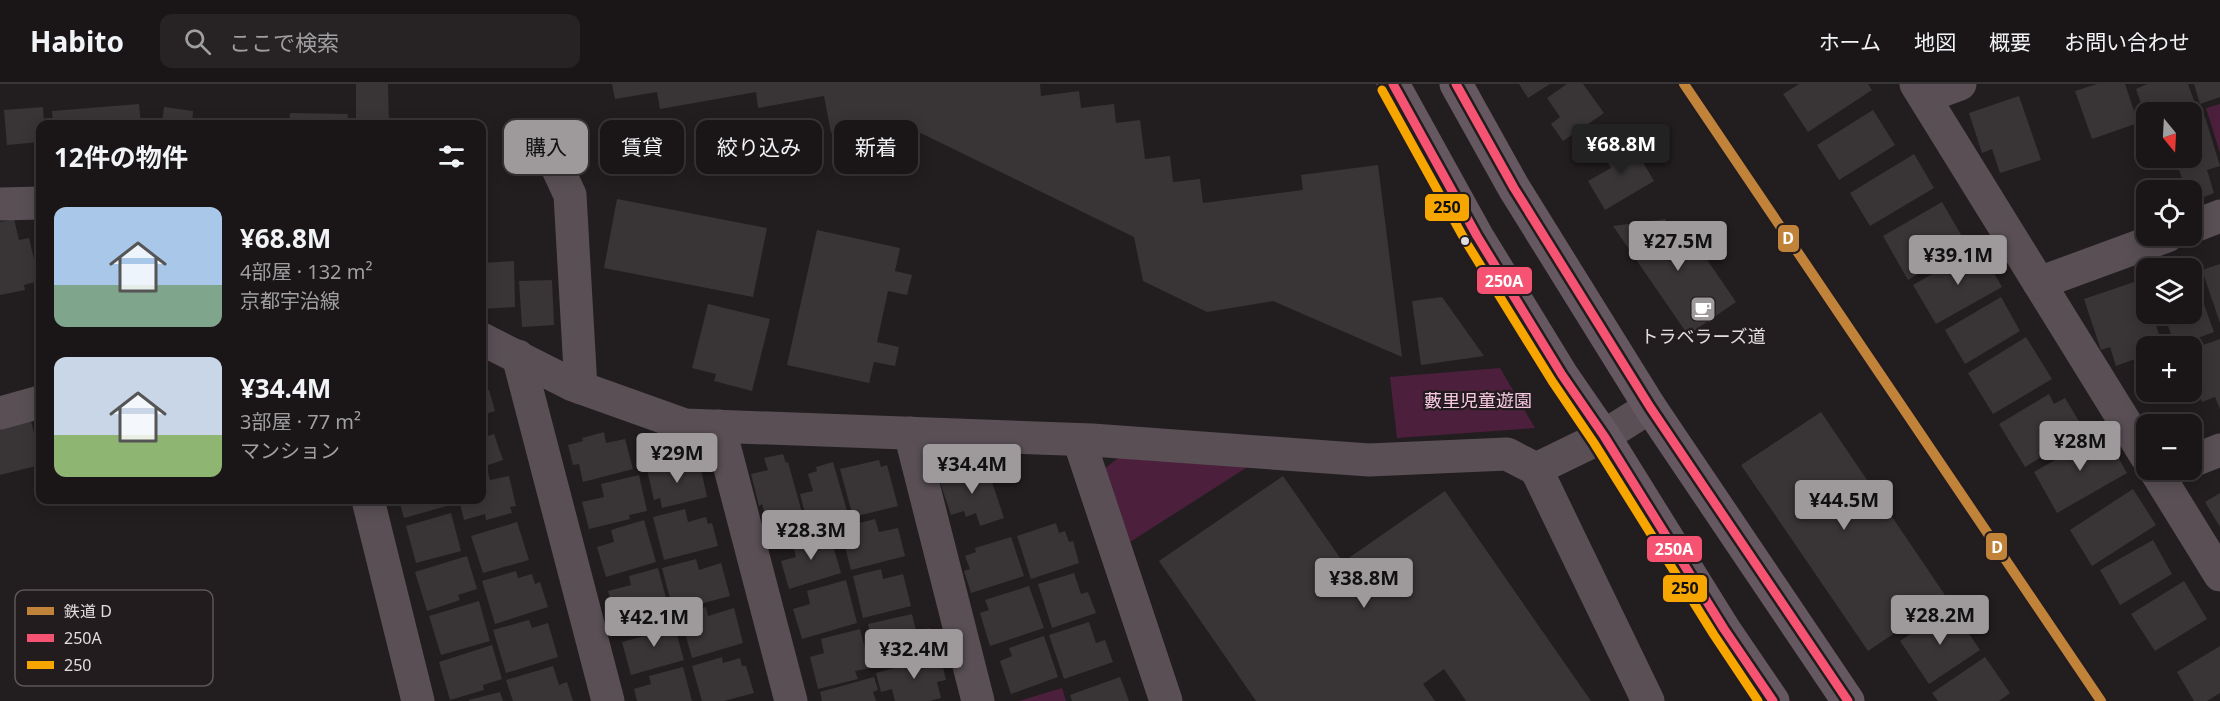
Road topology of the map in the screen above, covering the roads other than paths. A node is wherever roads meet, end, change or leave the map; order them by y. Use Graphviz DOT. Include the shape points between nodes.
graph roads {
  1 [pos="1393,84"];
  2 [pos="1456,84"];
  3 [pos="1960,84"];
  4 [pos="1920,91"];
  5 [pos="560,174"];
  6 [pos="0,204"];
  7 [pos="36,204"];
  8 [pos="2220,216"];
  9 [pos="2202,223"];
  10 [pos="2141,246"];
  11 [pos="2039,283"];
  12 [pos="486,341"];
  13 [pos="518,356"];
  14 [pos="581,388"];
  15 [pos="36,403"];
  16 [pos="1650,407"];
  17 [pos="0,413"];
  18 [pos="718,426"];
  19 [pos="910,433"];
  20 [pos="2136,434"];
  21 [pos="1604,436"];
  22 [pos="1079,440"];
  23 [pos="2220,450"];
  24 [pos="2202,457"];
  25 [pos="1536,470"];
  26 [pos="2165,480"];
  27 [pos="369,504"];
  28 [pos="2220,575"];
  29 [pos="418,701"];
  30 [pos="608,701"];
  31 [pos="790,701"];
  32 [pos="978,701"];
  33 [pos="1166,701"];
  34 [pos="1648,701"];
  35 [pos="1773,701"];
  36 [pos="1848,701"];
  1 -- 21 [label="main road" via="1477,236"];
  2 -- 16 [label="main road" via="1514,188"];
  3 -- 4 [label="street"];
  4 -- 11 [label="street"];
  5 -- 14 [label="street" via="570,195"];
  6 -- 7 [label="street"];
  8 -- 9 [label="street"];
  10 -- 11 [label="street"];
  11 -- 20 [label="street"];
  12 -- 13 [label="street"];
  13 -- 14 [label="street"];
  13 -- 30 [label="street"];
  14 -- 18 [label="street" via="685,425"];
  15 -- 17 [label="street"];
  16 -- 21 [label="street"];
  16 -- 36 [label="main road"];
  18 -- 19 [label="street"];
  18 -- 31 [label="street"];
  19 -- 22 [label="street"];
  19 -- 32 [label="street"];
  21 -- 25 [label="street"];
  21 -- 35 [label="main road"];
  22 -- 25 [label="street" via="1370,460 1507,453"];
  22 -- 33 [label="street"];
  23 -- 24 [label="street"];
  25 -- 34 [label="street"];
  26 -- 28 [label="street"];
  27 -- 29 [label="street"];
}
